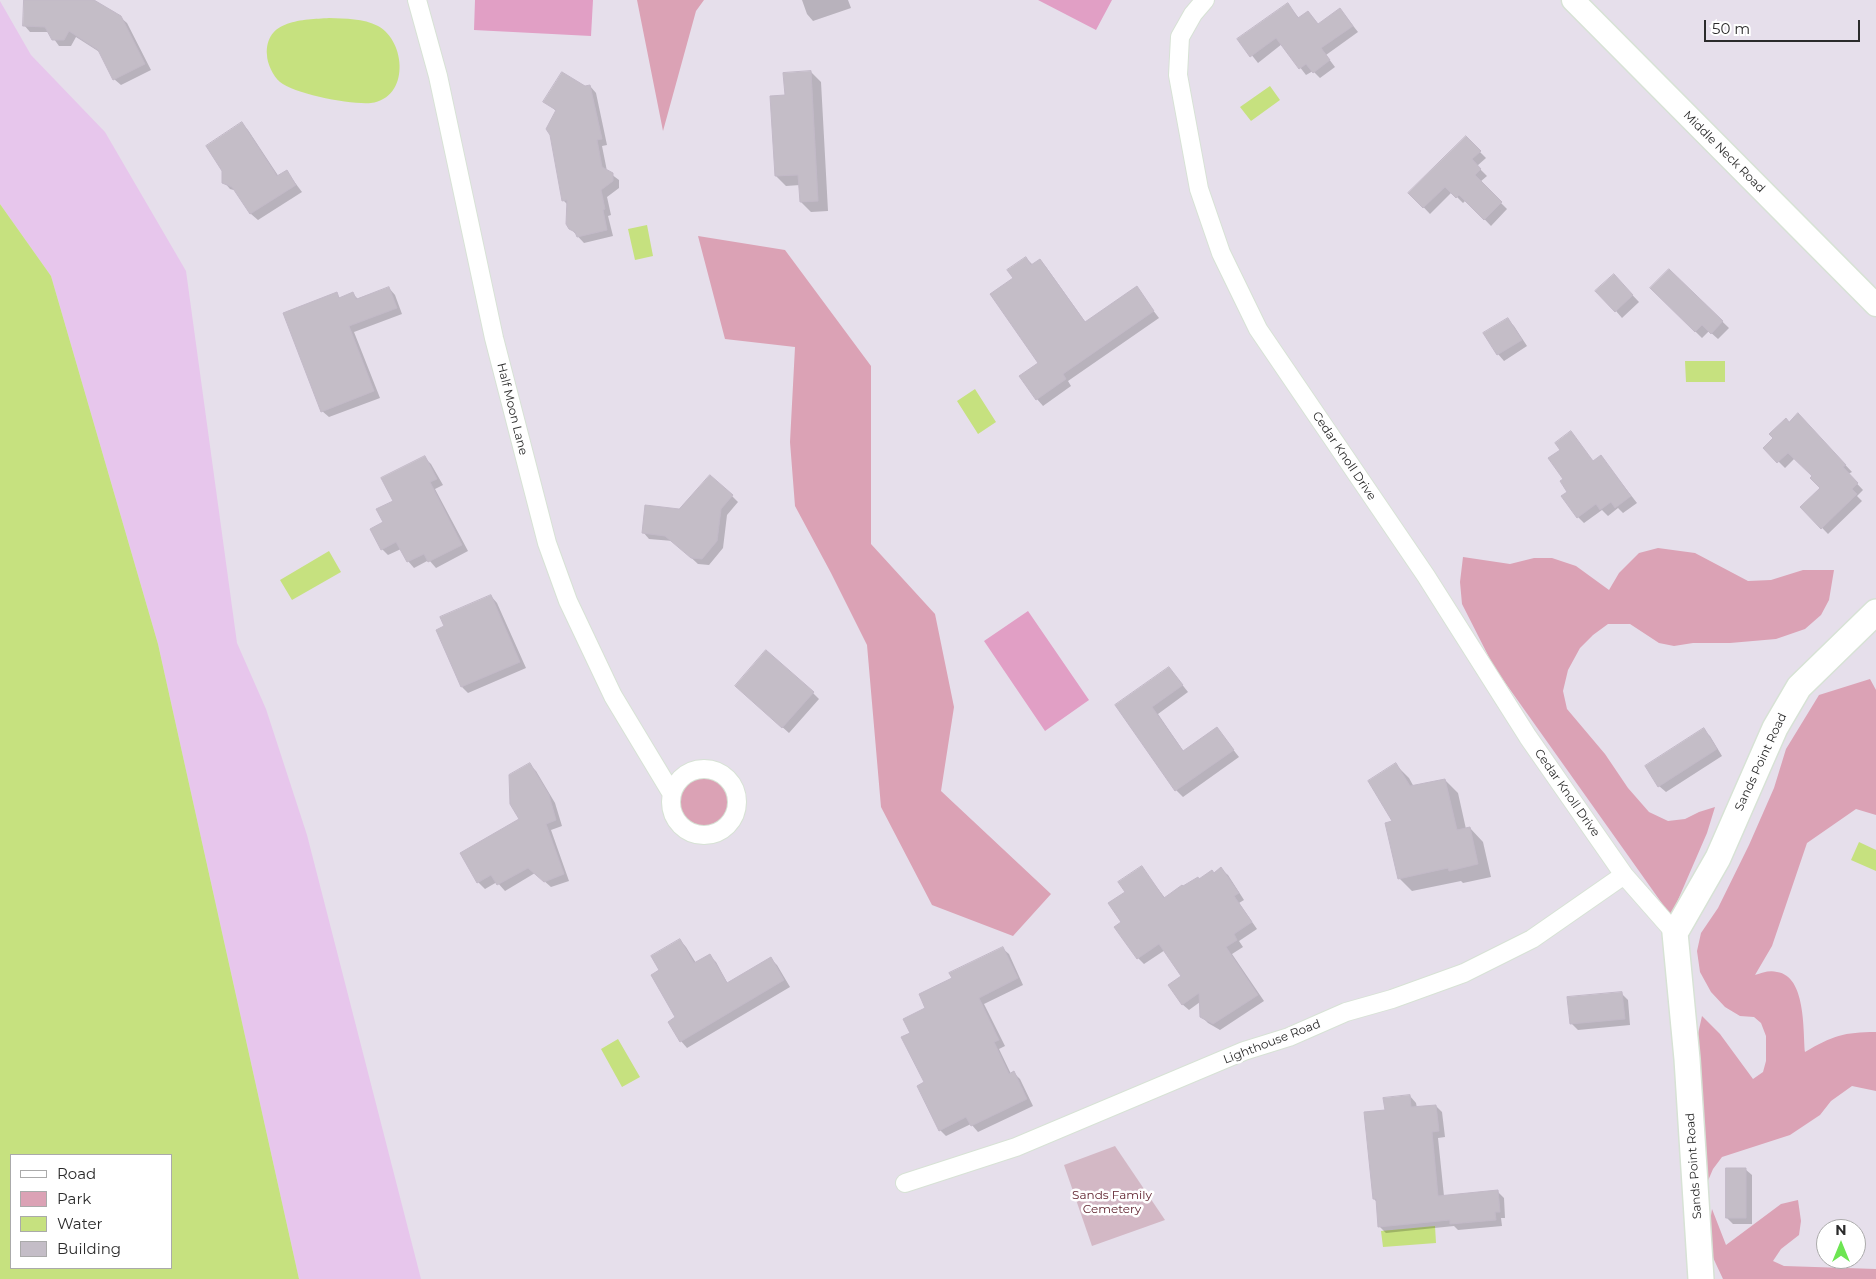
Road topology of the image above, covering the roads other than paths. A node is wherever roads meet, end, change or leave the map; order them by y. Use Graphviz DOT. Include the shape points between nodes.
graph roads {
  1 [pos="417,0"];
  2 [pos="1206,0"];
  3 [pos="1573,0"];
  4 [pos="1876,305"];
  5 [pos="1876,612"];
  6 [pos="672,794"];
  7 [pos="1624,875"];
  8 [pos="1675,933"];
  9 [pos="905,1184"];
  10 [pos="1702,1279"];
  1 -- 6 [label="street, Half Moon Lane" via="438,76 494,338 547,544 568,600 613,696"];
  2 -- 7 [label="street, Cedar Knoll Drive" via="1192,14 1180,37 1178,75 1199,190 1221,253 1258,329 1426,576 1528,737"];
  3 -- 4 [label="street, Middle Neck Road"];
  5 -- 8 [label="main road, Sands Point Road" via="1799,687 1775,728 1718,858"];
  7 -- 8 [label="street"];
  7 -- 9 [label="street, Lighthouse Road" via="1532,939 1464,972 1244,1051 1016,1148"];
  8 -- 10 [label="main road, Sands Point Road"];
}
